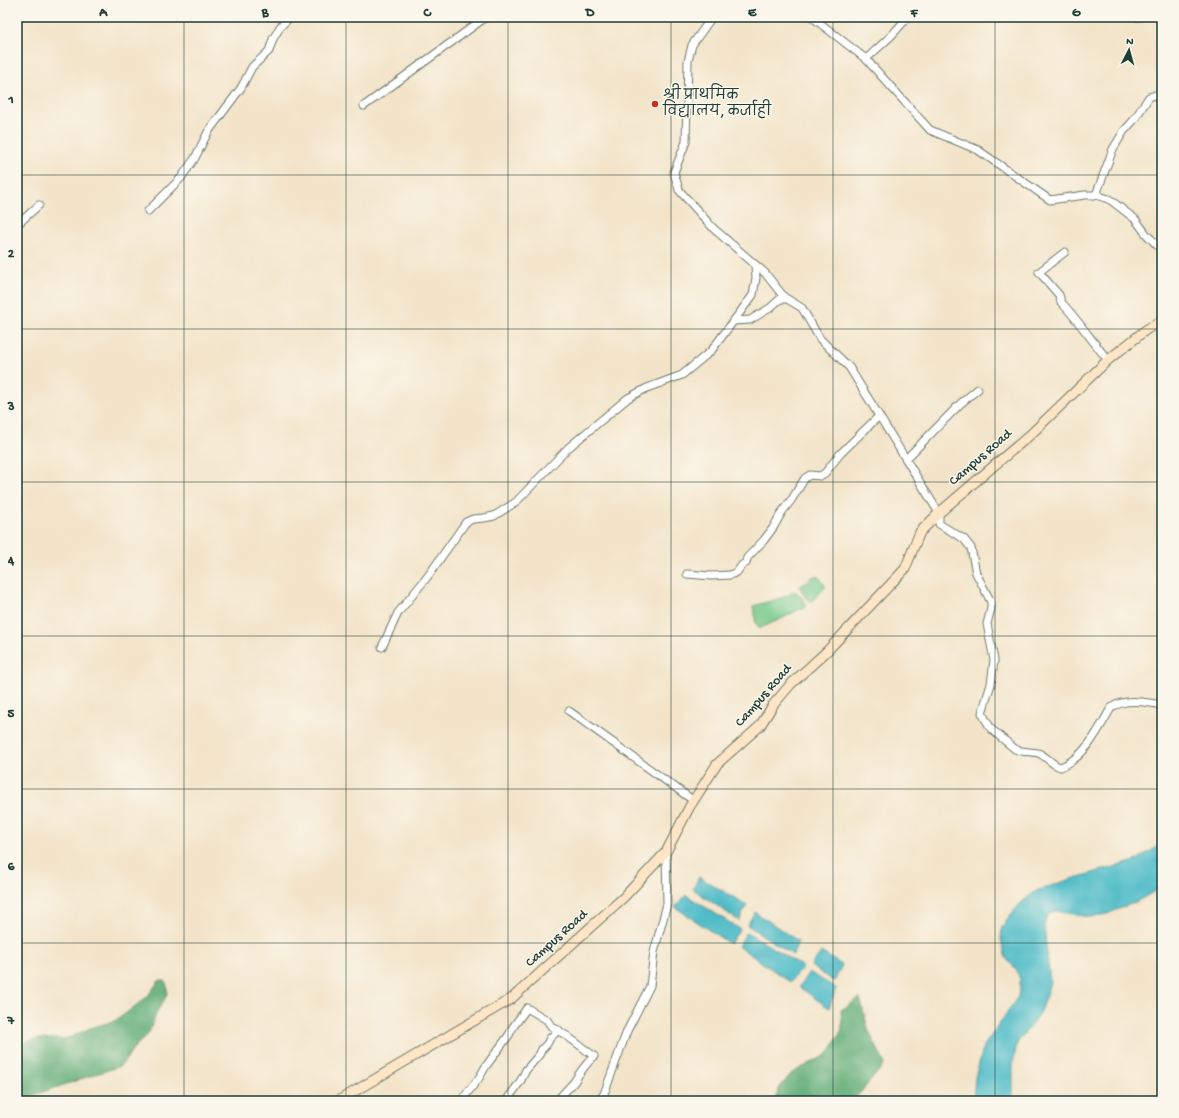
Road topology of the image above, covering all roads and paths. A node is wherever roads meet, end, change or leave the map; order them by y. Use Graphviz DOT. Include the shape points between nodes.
graph roads {
  1 [pos="17,17"];
  2 [pos="290,17"];
  3 [pos="486,17"];
  4 [pos="712,17"];
  5 [pos="812,17"];
  6 [pos="908,17"];
  7 [pos="17,24"];
  8 [pos="866,59"];
  9 [pos="1162,93"];
  10 [pos="364,106"];
  11 [pos="1096,195"];
  12 [pos="39,205"];
  13 [pos="148,211"];
  14 [pos="17,225"];
  15 [pos="1162,250"];
  16 [pos="1064,252"];
  17 [pos="756,265"];
  18 [pos="787,299"];
  19 [pos="733,321"];
  20 [pos="1162,321"];
  21 [pos="1108,360"];
  22 [pos="978,389"];
  23 [pos="879,416"];
  24 [pos="906,459"];
  25 [pos="939,513"];
  26 [pos="687,574"];
  27 [pos="382,647"];
  28 [pos="1162,705"];
  29 [pos="569,712"];
  30 [pos="694,801"];
  31 [pos="666,852"];
  32 [pos="559,1030"];
  33 [pos="338,1101"];
  34 [pos="461,1101"];
  35 [pos="506,1101"];
  36 [pos="557,1101"];
  37 [pos="599,1101"];
  1 -- 7 [label="street"];
  2 -- 13 [label="street" via="280,27 269,51 252,67 241,88 208,132 181,178"];
  3 -- 10 [label="street"];
  4 -- 17 [label="street" via="692,45 688,61 686,142 674,172 679,190 714,229"];
  5 -- 8 [label="street"];
  6 -- 8 [label="street"];
  8 -- 11 [label="street" via="930,130 978,150 1050,200"];
  9 -- 11 [label="street" via="1150,97 1124,131 1113,148"];
  11 -- 15 [label="street" via="1114,202 1135,218"];
  12 -- 14 [label="street"];
  16 -- 21 [label="street" via="1039,272"];
  17 -- 18 [label="street"];
  17 -- 19 [label="street" via="753,294"];
  18 -- 19 [label="street" via="780,299 750,320"];
  18 -- 23 [label="street" via="802,308 820,339 849,367"];
  19 -- 27 [label="street" via="711,351 682,375 628,398 568,448 516,502 494,516 466,522 398,613"];
  20 -- 21 [label="street, Campus Road" via="1147,329"];
  21 -- 25 [label="street, Campus Road" via="1031,434"];
  22 -- 24 [label="street"];
  23 -- 24 [label="street"];
  23 -- 26 [label="street" via="840,454 825,473 805,478 767,536 738,572 730,575"];
  24 -- 25 [label="street"];
  25 -- 28 [label="street" via="939,524 964,539 971,548 976,573 991,602 987,624 994,660 991,684 982,713 991,728 1016,749 1040,754 1061,767 1081,753 1097,734 1115,705 1150,702"];
  25 -- 30 [label="street, Campus Road" via="920,532 905,569 827,651 791,684 773,705 760,726 716,764"];
  29 -- 30 [label="street"];
  30 -- 31 [label="street, Campus Road"];
  31 -- 33 [label="street, Campus Road" via="624,897 511,999"];
  31 -- 37 [label="street" via="667,904 654,952 650,986 627,1031 604,1094"];
  32 -- 34 [label="street" via="527,1008"];
  32 -- 35 [label="street" via="526,1070"];
  32 -- 36 [label="street" via="594,1056"];
}
